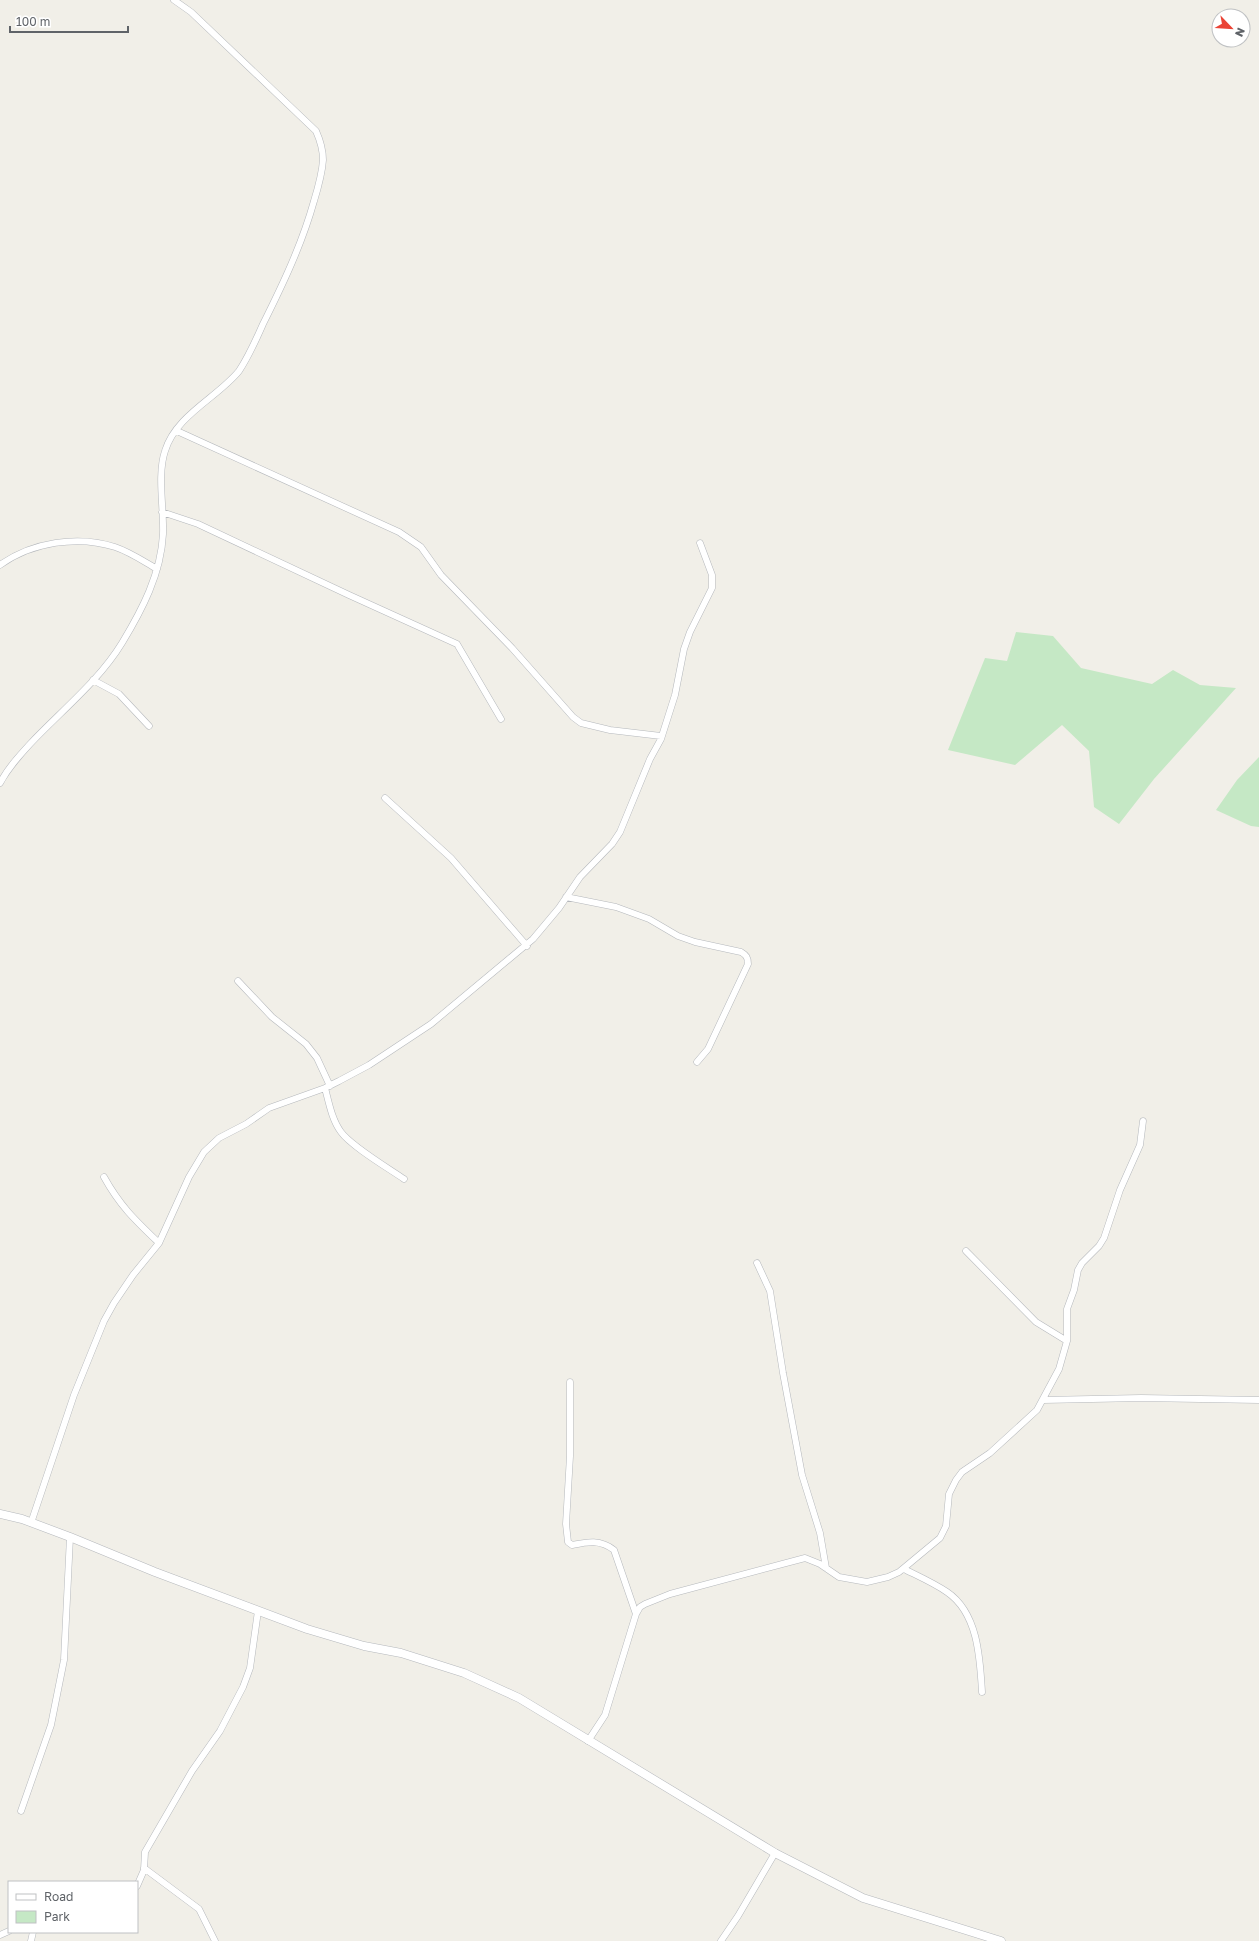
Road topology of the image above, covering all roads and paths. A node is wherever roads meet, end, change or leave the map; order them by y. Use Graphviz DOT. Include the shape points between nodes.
graph roads {
  1 [pos="174,0"];
  2 [pos="177,431"];
  3 [pos="162,512"];
  4 [pos="700,543"];
  5 [pos="0,565"];
  6 [pos="157,569"];
  7 [pos="93,680"];
  8 [pos="501,718"];
  9 [pos="149,726"];
  10 [pos="661,736"];
  11 [pos="0,783"];
  12 [pos="385,798"];
  13 [pos="566,897"];
  14 [pos="527,946"];
  15 [pos="238,981"];
  16 [pos="697,1062"];
  17 [pos="327,1087"];
  18 [pos="1143,1121"];
  19 [pos="104,1177"];
  20 [pos="404,1179"];
  21 [pos="158,1243"];
  22 [pos="966,1251"];
  23 [pos="757,1263"];
  24 [pos="1067,1341"];
  25 [pos="570,1382"];
  26 [pos="1043,1400"];
  27 [pos="1259,1400"];
  28 [pos="0,1514"];
  29 [pos="31,1523"];
  30 [pos="70,1537"];
  31 [pos="826,1568"];
  32 [pos="904,1569"];
  33 [pos="258,1611"];
  34 [pos="636,1614"];
  35 [pos="982,1692"];
  36 [pos="588,1741"];
  37 [pos="21,1811"];
  38 [pos="775,1853"];
  39 [pos="144,1868"];
  40 [pos="138,1884"];
  41 [pos="216,1941"];
  42 [pos="721,1941"];
  43 [pos="1001,1941"];
  1 -- 2 [label="street" via="191,12 316,131 322,144 323,160 320,180 304,230 282,287 248,357 229,381 194,410"];
  2 -- 3 [label="street" via="165,451"];
  2 -- 10 [label="street" via="399,532 422,547 441,575 577,720 610,730"];
  3 -- 6 [label="street" via="162,540"];
  3 -- 8 [label="street" via="198,524 458,644"];
  4 -- 10 [label="street" via="712,575 712,588 684,649 675,695"];
  5 -- 6 [label="street" via="10,558 43,546 84,540 116,548"];
  6 -- 7 [label="street" via="144,604 121,646"];
  7 -- 9 [label="street" via="119,694"];
  7 -- 11 [label="street" via="12,764"];
  10 -- 13 [label="street" via="620,832 580,877"];
  12 -- 14 [label="street" via="451,858"];
  13 -- 14 [label="street"];
  13 -- 16 [label="street" via="616,906 678,936 746,955 748,964 708,1049"];
  14 -- 17 [label="street" via="431,1024 369,1065"];
  15 -- 17 [label="street" via="272,1017 306,1044 317,1058"];
  17 -- 20 [label="street" via="332,1115 341,1132"];
  17 -- 21 [label="street" via="269,1108 212,1144 191,1172"];
  18 -- 24 [label="street" via="1140,1145 1120,1190 1104,1238 1078,1270 1067,1309"];
  19 -- 21 [label="street" via="128,1214"];
  21 -- 29 [label="street" via="133,1275 104,1321 74,1395"];
  22 -- 24 [label="street" via="1036,1322"];
  23 -- 31 [label="street" via="770,1292 802,1475 820,1533"];
  24 -- 26 [label="street" via="1059,1369"];
  25 -- 34 [label="street" via="570,1456 566,1524 568,1542 572,1545 594,1541 614,1550"];
  26 -- 27 [label="street"];
  26 -- 32 [label="street" via="1032,1415 1000,1444 962,1472 949,1494 944,1532"];
  28 -- 29 [label="street"];
  29 -- 30 [label="street"];
  30 -- 33 [label="street" via="148,1570"];
  30 -- 37 [label="street" via="64,1660 51,1725"];
  31 -- 32 [label="street" via="839,1577 867,1582 888,1577"];
  31 -- 34 [label="street" via="805,1558 670,1594 645,1604"];
  32 -- 35 [label="street" via="947,1591 960,1604 977,1644 981,1662"];
  33 -- 36 [label="street" via="336,1638 401,1653 464,1673 520,1698"];
  33 -- 39 [label="street" via="250,1668 243,1686 220,1731 192,1771 145,1852"];
  34 -- 36 [label="street" via="605,1716"];
  36 -- 38 [label="street"];
  38 -- 42 [label="street"];
  38 -- 43 [label="street" via="863,1898"];
  39 -- 40 [label="street"];
  39 -- 41 [label="street" via="199,1909"];
}
